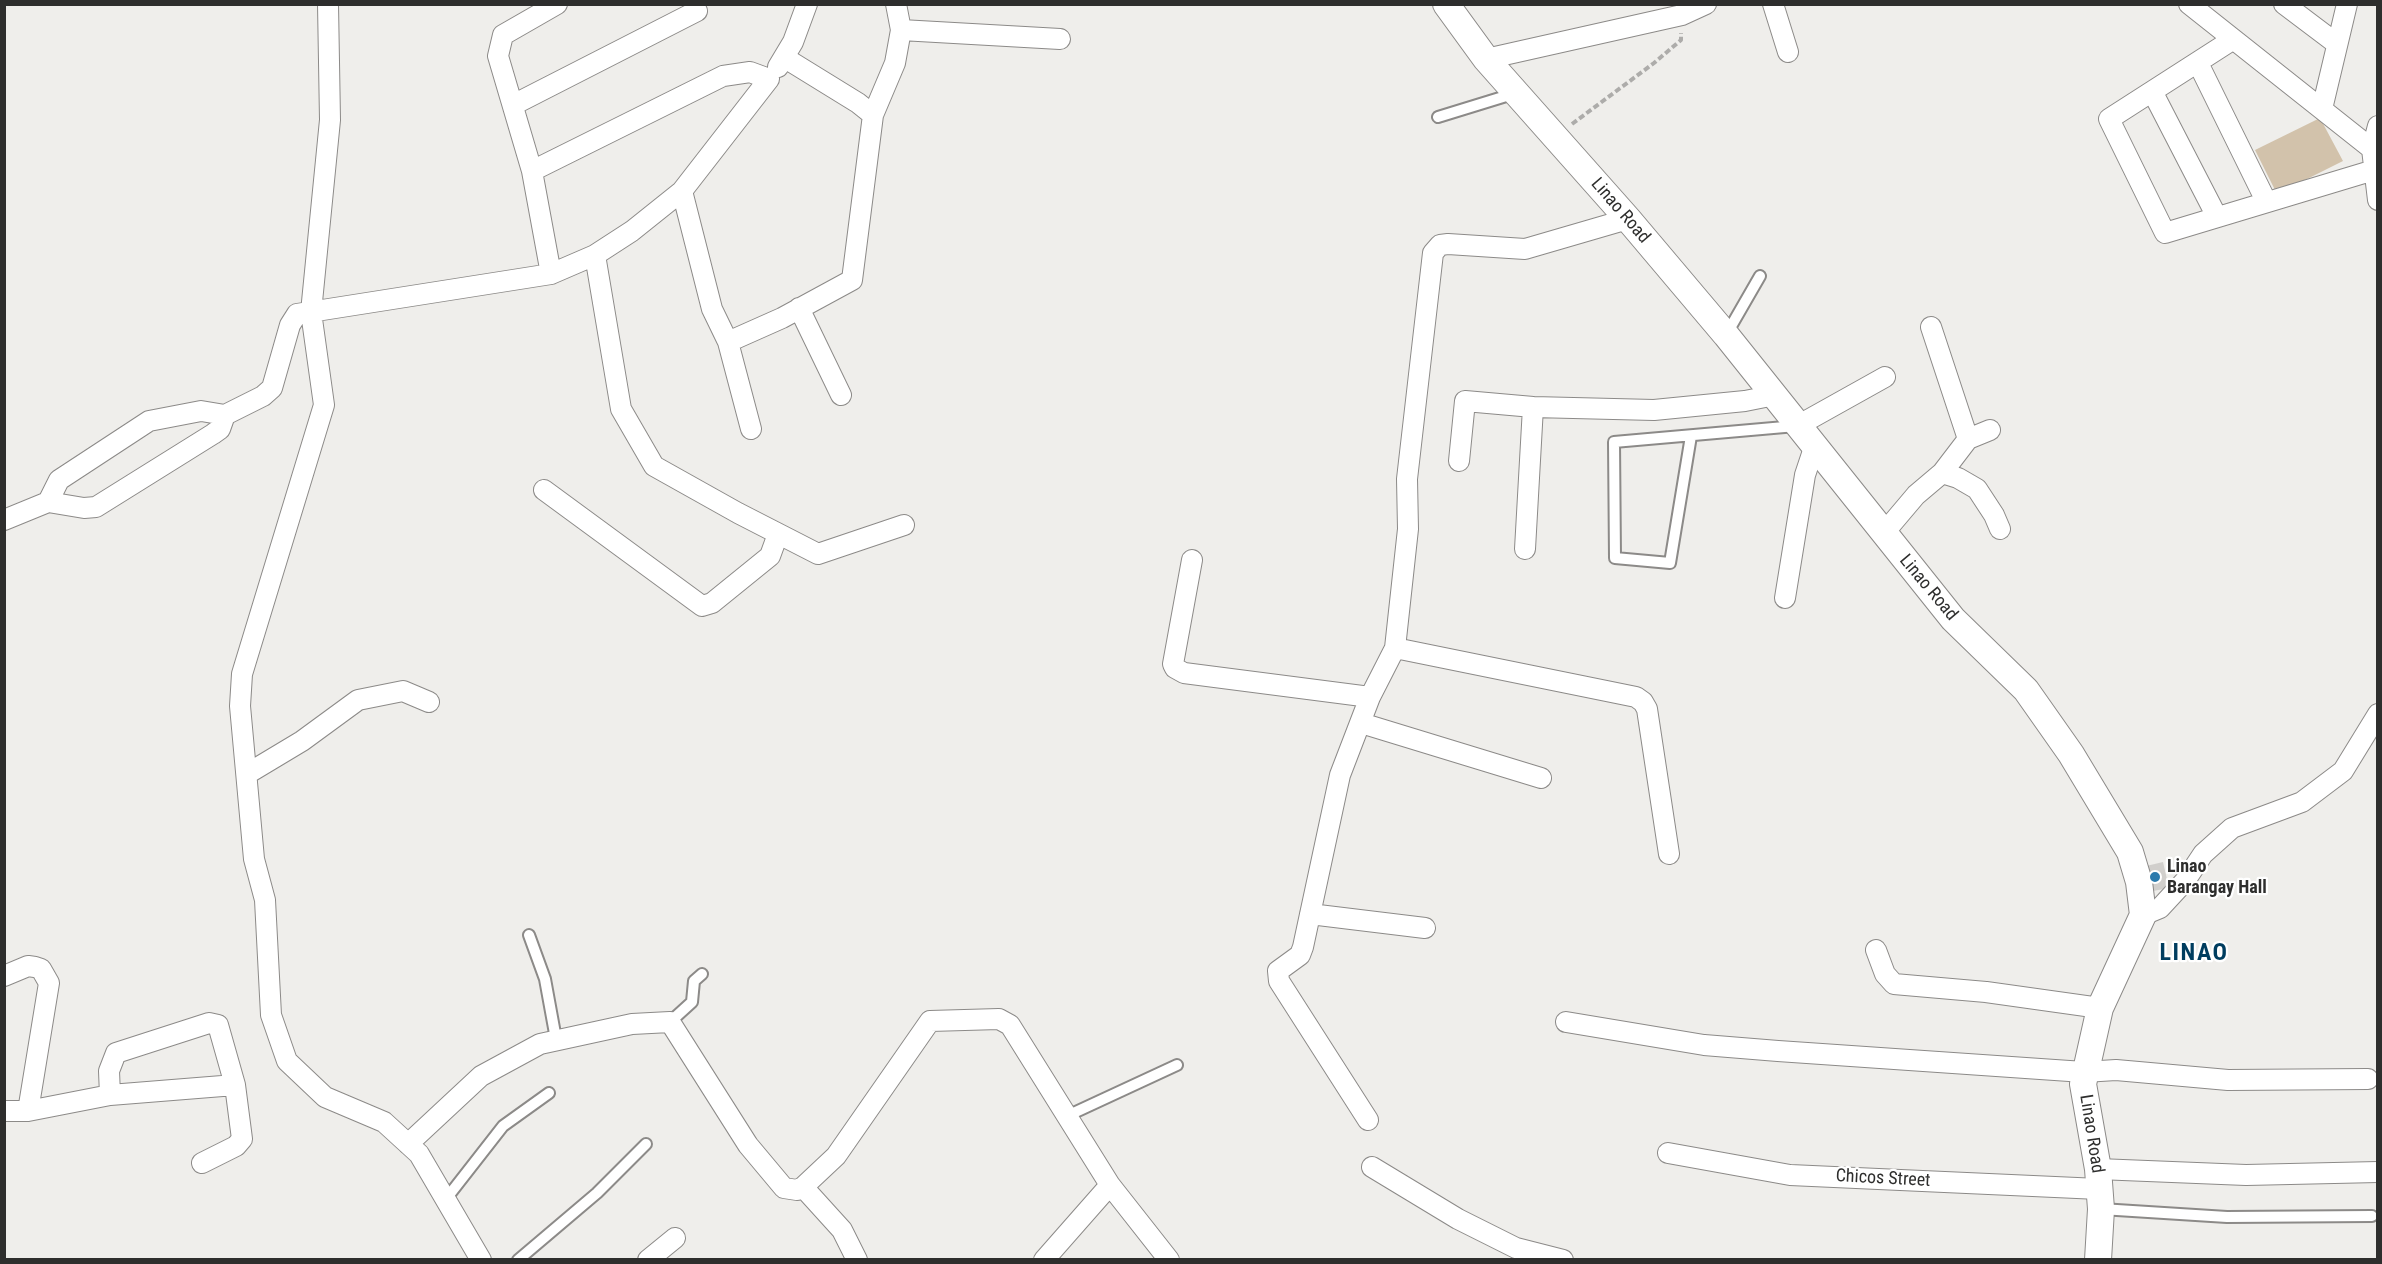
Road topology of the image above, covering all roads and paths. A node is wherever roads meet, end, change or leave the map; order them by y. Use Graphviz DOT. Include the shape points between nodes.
graph roads {
  1 [pos="328,4"];
  2 [pos="557,4"];
  3 [pos="807,4"];
  4 [pos="896,4"];
  5 [pos="1446,4"];
  6 [pos="1706,4"];
  7 [pos="1773,4"];
  8 [pos="2189,4"];
  9 [pos="2284,4"];
  10 [pos="2347,4"];
  11 [pos="696,11"];
  12 [pos="1682,15"];
  13 [pos="901,30"];
  14 [pos="1060,39"];
  15 [pos="2232,40"];
  16 [pos="2337,44"];
  17 [pos="1788,52"];
  18 [pos="785,58"];
  19 [pos="1486,59"];
  20 [pos="2198,63"];
  21 [pos="769,79"];
  22 [pos="1516,93"];
  23 [pos="2152,93"];
  24 [pos="513,105"];
  25 [pos="2322,109"];
  26 [pos="873,115"];
  27 [pos="1438,117"];
  28 [pos="2378,126"];
  29 [pos="1555,138"];
  30 [pos="2372,149"];
  31 [pos="2374,170"];
  32 [pos="532,171"];
  33 [pos="682,191"];
  34 [pos="2378,200"];
  35 [pos="2266,201"];
  36 [pos="2217,217"];
  37 [pos="1628,219"];
  38 [pos="595,255"];
  39 [pos="551,274"];
  40 [pos="1760,276"];
  41 [pos="799,308"];
  42 [pos="311,312"];
  43 [pos="1931,327"];
  44 [pos="1726,335"];
  45 [pos="728,342"];
  46 [pos="1885,376"];
  47 [pos="841,395"];
  48 [pos="1775,395"];
  49 [pos="1533,407"];
  50 [pos="225,415"];
  51 [pos="1799,425"];
  52 [pos="751,429"];
  53 [pos="1990,430"];
  54 [pos="1691,436"];
  55 [pos="1968,439"];
  56 [pos="1814,448"];
  57 [pos="1459,461"];
  58 [pos="1942,473"];
  59 [pos="544,490"];
  60 [pos="48,502"];
  61 [pos="4,520"];
  62 [pos="904,525"];
  63 [pos="2000,529"];
  64 [pos="778,534"];
  65 [pos="1883,534"];
  66 [pos="1525,549"];
  67 [pos="1192,560"];
  68 [pos="1785,598"];
  69 [pos="1395,648"];
  70 [pos="1370,698"];
  71 [pos="429,702"];
  72 [pos="2378,714"];
  73 [pos="1361,723"];
  74 [pos="247,774"];
  75 [pos="1541,778"];
  76 [pos="1669,854"];
  77 [pos="1310,914"];
  78 [pos="2143,915"];
  79 [pos="1425,928"];
  80 [pos="529,935"];
  81 [pos="1876,951"];
  82 [pos="702,974"];
  83 [pos="4,976"];
  84 [pos="2100,1008"];
  85 [pos="670,1022"];
  86 [pos="1566,1022"];
  87 [pos="556,1039"];
  88 [pos="1177,1065"];
  89 [pos="2084,1072"];
  90 [pos="2368,1079"];
  91 [pos="235,1085"];
  92 [pos="549,1094"];
  93 [pos="110,1095"];
  94 [pos="4,1111"];
  95 [pos="28,1111"];
  96 [pos="1066,1116"];
  97 [pos="1368,1120"];
  98 [pos="408,1144"];
  99 [pos="646,1144"];
  100 [pos="1668,1153"];
  101 [pos="202,1164"];
  102 [pos="1372,1167"];
  103 [pos="2378,1172"];
  104 [pos="1110,1185"];
  105 [pos="803,1187"];
  106 [pos="2099,1189"];
  107 [pos="446,1199"];
  108 [pos="2372,1216"];
  109 [pos="675,1238"];
  110 [pos="481,1260"];
  111 [pos="518,1260"];
  112 [pos="648,1260"];
  113 [pos="857,1260"];
  114 [pos="1044,1260"];
  115 [pos="1169,1260"];
  116 [pos="1563,1260"];
  117 [pos="2098,1260"];
  1 -- 42 [label="street" via="330,120"];
  2 -- 24 [label="street" via="503,35 498,56"];
  3 -- 18 [label="street"];
  4 -- 13 [label="street"];
  5 -- 19 [label="street, Linao Road"];
  6 -- 12 [label="street"];
  7 -- 17 [label="street"];
  8 -- 15 [label="street"];
  9 -- 16 [label="street"];
  10 -- 16 [label="street"];
  11 -- 24 [label="street"];
  12 -- 19 [label="street"];
  12 -- 29 [label="path" via="1681,40"];
  13 -- 14 [label="street"];
  13 -- 26 [label="street" via="895,63"];
  15 -- 20 [label="street"];
  15 -- 25 [label="street"];
  16 -- 25 [label="street"];
  18 -- 21 [label="street"];
  18 -- 26 [label="street"];
  19 -- 22 [label="street, Linao Road"];
  20 -- 23 [label="street"];
  20 -- 35 [label="street"];
  21 -- 32 [label="street" via="750,72 723,76"];
  21 -- 33 [label="street"];
  22 -- 27 [label="lane"];
  22 -- 29 [label="street, Linao Road"];
  23 -- 36 [label="street"];
  23 -- 36 [label="street" via="2109,119 2165,233"];
  24 -- 32 [label="street"];
  25 -- 30 [label="street"];
  26 -- 41 [label="street" via="852,280"];
  28 -- 30 [label="street"];
  29 -- 37 [label="street, Linao Road"];
  30 -- 31 [label="street"];
  31 -- 34 [label="street"];
  31 -- 35 [label="street"];
  32 -- 39 [label="street"];
  33 -- 38 [label="street"];
  33 -- 45 [label="street" via="712,309"];
  35 -- 36 [label="street"];
  37 -- 44 [label="street, Linao Road"];
  37 -- 69 [label="street" via="1525,249 1448,244 1435,249 1407,479 1408,529"];
  38 -- 39 [label="street"];
  38 -- 64 [label="street" via="621,409 654,466"];
  39 -- 42 [label="street"];
  40 -- 44 [label="lane"];
  41 -- 45 [label="street"];
  41 -- 47 [label="street"];
  42 -- 50 [label="street" via="294,318 272,388"];
  42 -- 74 [label="street" via="324,405 242,674 240,706"];
  43 -- 55 [label="street"];
  44 -- 48 [label="street, Linao Road"];
  45 -- 52 [label="street"];
  46 -- 51 [label="street"];
  48 -- 49 [label="street" via="1654,410"];
  48 -- 51 [label="street, Linao Road"];
  49 -- 57 [label="street" via="1465,401"];
  49 -- 66 [label="street"];
  50 -- 60 [label="street" via="201,411 149,421 59,480"];
  50 -- 60 [label="street" via="220,429 213,434 96,507"];
  51 -- 54 [label="lane"];
  51 -- 56 [label="street, Linao Road"];
  53 -- 55 [label="street"];
  54 -- 54 [label="lane" via="1614,442 1615,558 1670,563"];
  55 -- 58 [label="street"];
  56 -- 65 [label="street, Linao Road"];
  56 -- 68 [label="street" via="1805,475"];
  58 -- 63 [label="street" via="1977,489"];
  58 -- 65 [label="street" via="1916,495"];
  59 -- 64 [label="street" via="702,606 712,603 770,556"];
  60 -- 61 [label="street"];
  62 -- 64 [label="street" via="821,554"];
  65 -- 78 [label="street, Linao Road" via="1953,619 2026,690 2071,754 2130,852"];
  67 -- 70 [label="street" via="1175,668"];
  69 -- 70 [label="street"];
  69 -- 76 [label="street" via="1636,697 1643,702"];
  70 -- 73 [label="street"];
  71 -- 74 [label="street" via="403,691 358,700 302,741"];
  72 -- 78 [label="street" via="2343,771 2302,802 2232,828 2203,854 2160,908"];
  73 -- 75 [label="street"];
  73 -- 77 [label="street" via="1340,775"];
  74 -- 98 [label="street" via="254,859 265,900 271,1015 286,1061 325,1097 384,1122"];
  77 -- 79 [label="street"];
  77 -- 97 [label="street" via="1300,955 1280,968 1279,981"];
  78 -- 84 [label="street, Linao Road"];
  80 -- 87 [label="lane" via="545,979"];
  81 -- 84 [label="street" via="1885,974 1894,984"];
  82 -- 85 [label="lane" via="694,981 692,1002"];
  83 -- 95 [label="street" via="35,967 41,969 49,983"];
  84 -- 89 [label="street, Linao Road"];
  85 -- 87 [label="street" via="632,1024"];
  85 -- 105 [label="street" via="748,1146 784,1188"];
  86 -- 89 [label="street" via="1714,1046"];
  87 -- 98 [label="street" via="509,1058 481,1076"];
  88 -- 96 [label="lane"];
  89 -- 90 [label="street" via="2116,1070 2229,1080"];
  89 -- 106 [label="street, Linao Road"];
  91 -- 93 [label="street"];
  91 -- 93 [label="street" via="221,1028 209,1023 116,1053 109,1071"];
  91 -- 101 [label="street" via="242,1138 237,1146"];
  92 -- 107 [label="lane" via="503,1126"];
  93 -- 95 [label="street"];
  94 -- 95 [label="street"];
  96 -- 104 [label="street"];
  96 -- 105 [label="street" via="1007,1022 930,1021 836,1156"];
  98 -- 107 [label="street" via="419,1154"];
  99 -- 111 [label="lane" via="597,1193"];
  100 -- 106 [label="street, Chicos Street" via="1790,1175"];
  102 -- 116 [label="street" via="1458,1219 1516,1248"];
  103 -- 106 [label="street, Chicos Street" via="2246,1175"];
  104 -- 114 [label="street"];
  104 -- 115 [label="street"];
  105 -- 113 [label="street" via="842,1230"];
  106 -- 108 [label="lane" via="2227,1217"];
  106 -- 117 [label="street, Linao Road"];
  107 -- 110 [label="street"];
  109 -- 112 [label="street"];
}
